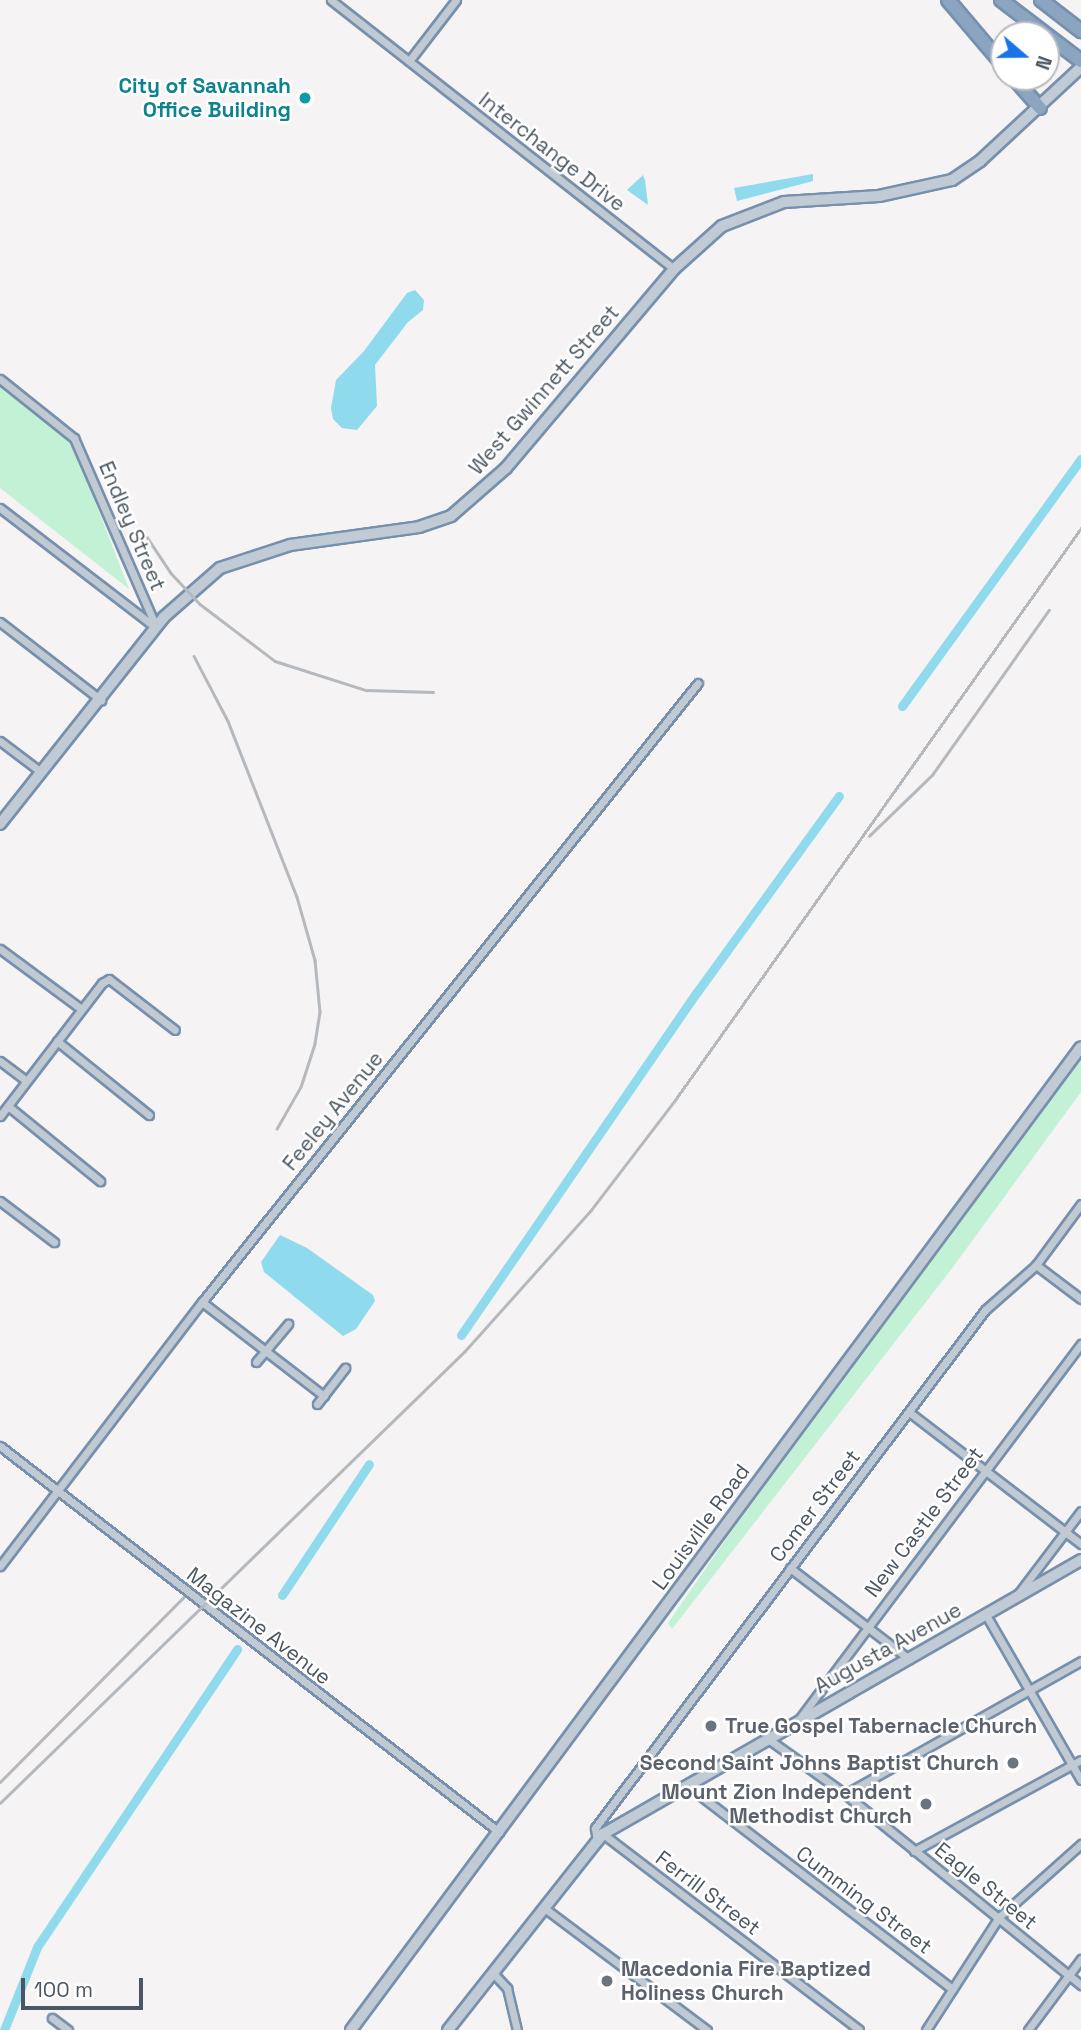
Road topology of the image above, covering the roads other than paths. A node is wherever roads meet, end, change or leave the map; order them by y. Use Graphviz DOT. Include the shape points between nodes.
graph roads {
  1 [pos="331,0"];
  2 [pos="456,0"];
  3 [pos="948,0"];
  4 [pos="1001,0"];
  5 [pos="1041,0"];
  6 [pos="1080,31"];
  7 [pos="990,50"];
  8 [pos="409,61"];
  9 [pos="1081,61"];
  10 [pos="1081,67"];
  11 [pos="1025,91"];
  12 [pos="1040,108"];
  13 [pos="674,268"];
  14 [pos="0,379"];
  15 [pos="0,508"];
  16 [pos="0,622"];
  17 [pos="156,627"];
  18 [pos="698,683"];
  19 [pos="101,700"];
  20 [pos="0,741"];
  21 [pos="41,772"];
  22 [pos="0,824"];
  23 [pos="0,949"];
  24 [pos="80,1007"];
  25 [pos="175,1030"];
  26 [pos="57,1041"];
  27 [pos="1081,1047"];
  28 [pos="0,1061"];
  29 [pos="25,1080"];
  30 [pos="8,1106"];
  31 [pos="149,1115"];
  32 [pos="0,1116"];
  33 [pos="100,1181"];
  34 [pos="0,1201"];
  35 [pos="1081,1204"];
  36 [pos="54,1242"];
  37 [pos="1036,1265"];
  38 [pos="1081,1299"];
  39 [pos="202,1302"];
  40 [pos="288,1324"];
  41 [pos="1081,1344"];
  42 [pos="266,1351"];
  43 [pos="256,1363"];
  44 [pos="345,1368"];
  45 [pos="324,1396"];
  46 [pos="317,1404"];
  47 [pos="909,1412"];
  48 [pos="0,1446"];
  49 [pos="985,1470"];
  50 [pos="57,1492"];
  51 [pos="1081,1511"];
  52 [pos="1065,1533"];
  53 [pos="1081,1544"];
  54 [pos="1081,1560"];
  55 [pos="0,1566"];
  56 [pos="790,1568"];
  57 [pos="1016,1597"];
  58 [pos="986,1615"];
  59 [pos="867,1627"];
  60 [pos="909,1659"];
  61 [pos="1081,1661"];
  62 [pos="1028,1693"];
  63 [pos="796,1722"];
  64 [pos="768,1739"];
  65 [pos="1081,1760"];
  66 [pos="1073,1765"];
  67 [pos="1081,1780"];
  68 [pos="689,1787"];
  69 [pos="845,1794"];
  70 [pos="499,1832"];
  71 [pos="600,1838"];
  72 [pos="1081,1844"];
  73 [pos="914,1851"];
  74 [pos="543,1907"];
  75 [pos="999,1917"];
  76 [pos="1081,1959"];
  77 [pos="492,1973"];
  78 [pos="1067,1974"];
  79 [pos="1081,1985"];
  80 [pos="952,1989"];
  81 [pos="52,2018"];
  82 [pos="68,2030"];
  83 [pos="351,2030"];
  84 [pos="448,2030"];
  85 [pos="517,2030"];
  86 [pos="707,2030"];
  87 [pos="859,2030"];
  88 [pos="926,2030"];
  89 [pos="1028,2030"];
  1 -- 8 [label="street, Interchange Drive"];
  2 -- 8 [label="street"];
  3 -- 7 [label="highway"];
  4 -- 9 [label="highway"];
  5 -- 6 [label="highway"];
  8 -- 13 [label="street, Interchange Drive"];
  10 -- 12 [label="main road, West Gwinnett Street"];
  11 -- 12 [label="highway"];
  12 -- 13 [label="main road, West Gwinnett Street" via="952,180 879,196 784,202 751,211 722,226"];
  13 -- 17 [label="main road, West Gwinnett Street" via="506,468 451,516 419,527 290,545 220,568"];
  14 -- 17 [label="street, Endley Street" via="74,438"];
  15 -- 17 [label="street"];
  16 -- 19 [label="street"];
  17 -- 19 [label="main road, West Gwinnett Street"];
  18 -- 39 [label="street, Feeley Avenue"];
  19 -- 21 [label="main road, West Gwinnett Street"];
  20 -- 21 [label="street"];
  21 -- 22 [label="main road, West Gwinnett Street"];
  23 -- 24 [label="street"];
  24 -- 25 [label="street" via="109,979"];
  24 -- 26 [label="street"];
  26 -- 29 [label="street"];
  26 -- 31 [label="street"];
  27 -- 70 [label="main road, Louisville Road"];
  28 -- 29 [label="street"];
  29 -- 30 [label="street"];
  30 -- 32 [label="street"];
  30 -- 33 [label="street"];
  34 -- 36 [label="street"];
  35 -- 37 [label="street, Comer Street"];
  37 -- 38 [label="street"];
  37 -- 47 [label="street, Comer Street" via="985,1310"];
  39 -- 42 [label="street"];
  39 -- 50 [label="street, Feeley Avenue"];
  40 -- 42 [label="street"];
  41 -- 49 [label="street, New Castle Street"];
  42 -- 43 [label="street"];
  42 -- 45 [label="street"];
  44 -- 45 [label="street"];
  45 -- 46 [label="street"];
  47 -- 49 [label="street"];
  47 -- 56 [label="street, Comer Street"];
  48 -- 50 [label="street, Magazine Avenue"];
  49 -- 52 [label="street"];
  49 -- 59 [label="street, New Castle Street"];
  50 -- 55 [label="street, Feeley Avenue"];
  50 -- 70 [label="street, Magazine Avenue"];
  51 -- 52 [label="street"];
  52 -- 53 [label="street"];
  52 -- 57 [label="street"];
  54 -- 57 [label="main road, Augusta Avenue"];
  56 -- 59 [label="street"];
  56 -- 71 [label="street, Comer Street" via="595,1828"];
  57 -- 58 [label="main road, Augusta Avenue"];
  58 -- 60 [label="main road, Augusta Avenue"];
  58 -- 62 [label="street"];
  59 -- 60 [label="street"];
  59 -- 63 [label="street, New Castle Street"];
  60 -- 63 [label="main road, Augusta Avenue"];
  61 -- 62 [label="street"];
  62 -- 66 [label="street"];
  62 -- 69 [label="street"];
  63 -- 64 [label="main road, Augusta Avenue"];
  64 -- 68 [label="main road, Augusta Avenue"];
  64 -- 69 [label="street, Eagle Street"];
  65 -- 66 [label="street"];
  66 -- 67 [label="street"];
  66 -- 73 [label="street"];
  68 -- 71 [label="main road, Augusta Avenue"];
  68 -- 80 [label="street, Cumming Street"];
  69 -- 73 [label="street, Eagle Street"];
  70 -- 83 [label="main road, Louisville Road"];
  71 -- 74 [label="main road, Augusta Avenue"];
  71 -- 87 [label="street, Ferrill Street"];
  72 -- 75 [label="street"];
  73 -- 75 [label="street, Eagle Street"];
  74 -- 77 [label="main road, Augusta Avenue"];
  74 -- 86 [label="street"];
  75 -- 78 [label="street, Eagle Street"];
  75 -- 80 [label="street"];
  76 -- 78 [label="street"];
  77 -- 84 [label="main road, Augusta Avenue"];
  77 -- 85 [label="street" via="507,1988"];
  78 -- 79 [label="street, Eagle Street"];
  78 -- 89 [label="street"];
  80 -- 88 [label="street"];
  81 -- 82 [label="street"];
}
